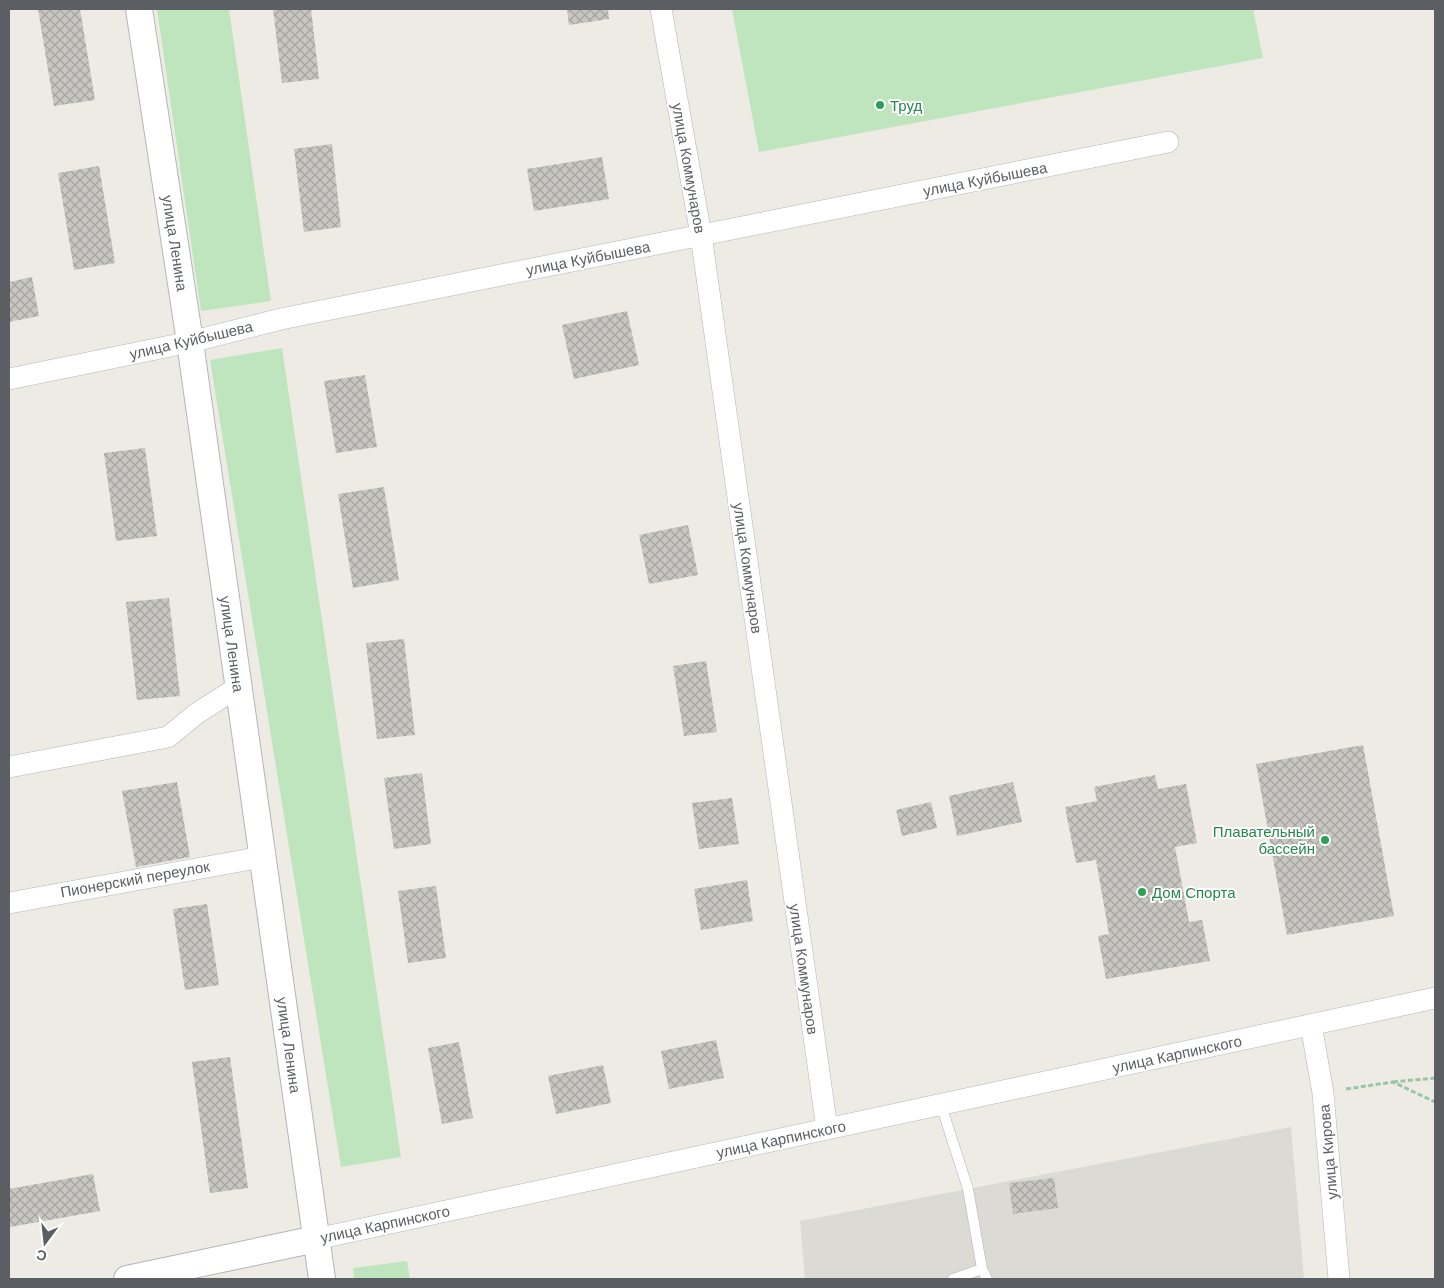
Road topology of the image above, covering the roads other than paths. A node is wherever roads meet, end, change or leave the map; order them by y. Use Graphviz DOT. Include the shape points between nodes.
graph roads {
  1 [pos="139,9"];
  2 [pos="661,9"];
  3 [pos="1168,142"];
  4 [pos="701,235"];
  5 [pos="190,342"];
  6 [pos="9,379"];
  7 [pos="238,687"];
  8 [pos="9,767"];
  9 [pos="262,857"];
  10 [pos="9,902"];
  11 [pos="1435,998"];
  12 [pos="1311,1025"];
  13 [pos="941,1104"];
  14 [pos="826,1129"];
  15 [pos="316,1240"];
  16 [pos="982,1269"];
  17 [pos="127,1279"];
  18 [pos="322,1279"];
  19 [pos="953,1279"];
  20 [pos="987,1279"];
  21 [pos="1339,1279"];
  1 -- 5 [label="street, улица Ленина"];
  2 -- 4 [label="street, улица Коммунаров"];
  3 -- 4 [label="street, улица Куйбышева"];
  4 -- 5 [label="street, улица Куйбышева" via="280,319"];
  4 -- 14 [label="street, улица Коммунаров"];
  5 -- 6 [label="street, улица Куйбышева"];
  5 -- 7 [label="street, улица Ленина"];
  7 -- 8 [label="street" via="168,737"];
  7 -- 9 [label="street, улица Ленина"];
  9 -- 10 [label="street, Пионерский переулок"];
  9 -- 15 [label="street, улица Ленина"];
  11 -- 12 [label="street, улица Карпинского"];
  12 -- 13 [label="street, улица Карпинского"];
  12 -- 21 [label="street, улица Кирова" via="1323,1093"];
  13 -- 14 [label="street, улица Карпинского"];
  13 -- 16 [label="lane" via="968,1189"];
  14 -- 15 [label="street, улица Карпинского"];
  15 -- 17 [label="street, улица Карпинского"];
  15 -- 18 [label="street, улица Ленина"];
  16 -- 19 [label="lane"];
  16 -- 20 [label="lane"];
}
